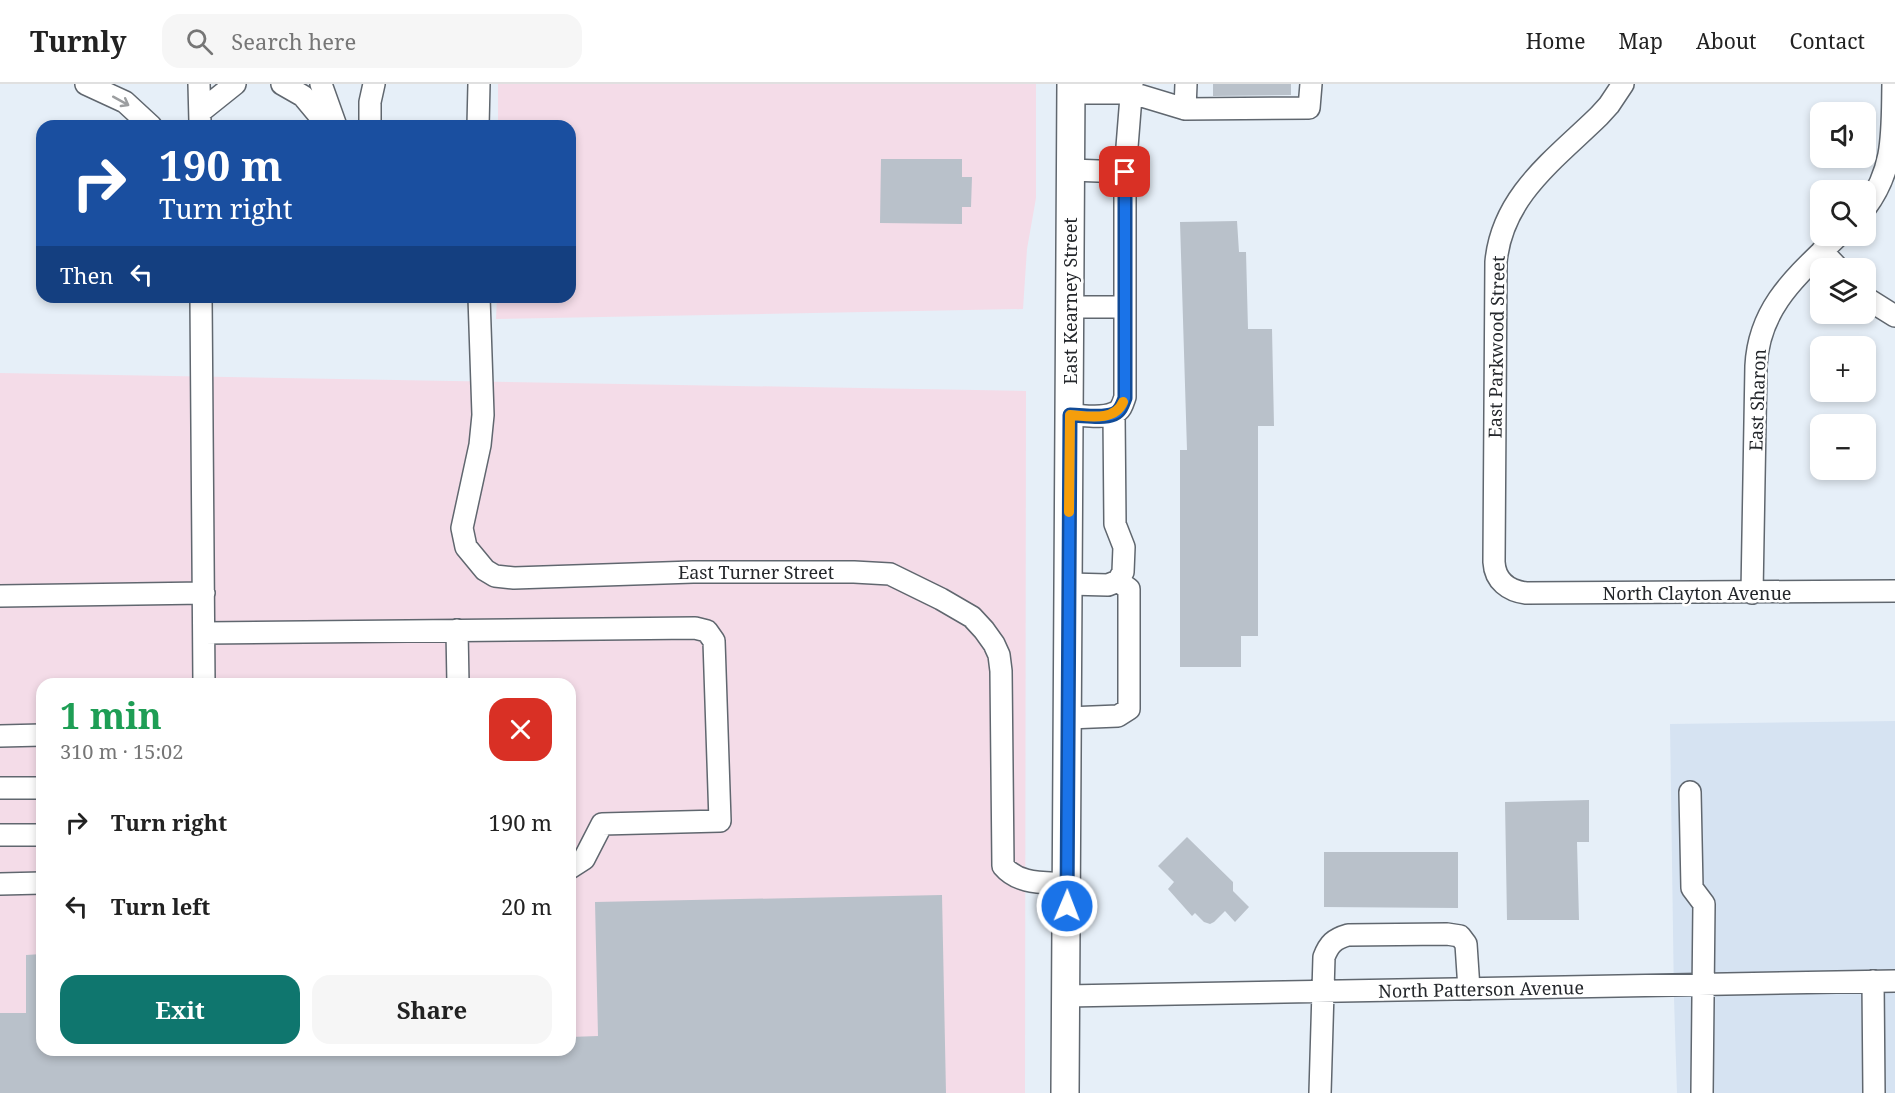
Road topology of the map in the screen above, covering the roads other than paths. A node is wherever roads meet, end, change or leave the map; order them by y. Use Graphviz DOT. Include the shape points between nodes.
graph roads {
  1 [pos="86,84"];
  2 [pos="200,84"];
  3 [pos="235,84"];
  4 [pos="282,84"];
  5 [pos="321,84"];
  6 [pos="374,84"];
  7 [pos="479,84"];
  8 [pos="1186,84"];
  9 [pos="1311,84"];
  10 [pos="1623,84"];
  11 [pos="1893,84"];
  12 [pos="1071,88"];
  13 [pos="1132,89"];
  14 [pos="1185,109"];
  15 [pos="200,119"];
  16 [pos="144,120"];
  17 [pos="323,120"];
  18 [pos="334,120"];
  19 [pos="370,120"];
  20 [pos="478,120"];
  21 [pos="1071,170"];
  22 [pos="1125,172"];
  23 [pos="1876,193"];
  24 [pos="1827,246"];
  25 [pos="1822,251"];
  26 [pos="1829,258"];
  27 [pos="201,303"];
  28 [pos="479,303"];
  29 [pos="1876,304"];
  30 [pos="1070,307"];
  31 [pos="1125,307"];
  32 [pos="1895,316"];
  33 [pos="1114,414"];
  34 [pos="1070,415"];
  35 [pos="1118,581"];
  36 [pos="1502,582"];
  37 [pos="1069,584"];
  38 [pos="1895,591"];
  39 [pos="204,593"];
  40 [pos="1752,593"];
  41 [pos="0,596"];
  42 [pos="457,630"];
  43 [pos="204,633"];
  44 [pos="204,678"];
  45 [pos="458,678"];
  46 [pos="1068,718"];
  47 [pos="36,735"];
  48 [pos="0,736"];
  49 [pos="0,788"];
  50 [pos="36,788"];
  51 [pos="1690,792"];
  52 [pos="36,834"];
  53 [pos="0,836"];
  54 [pos="576,864"];
  55 [pos="36,883"];
  56 [pos="0,884"];
  57 [pos="1068,884"];
  58 [pos="1873,981"];
  59 [pos="1895,981"];
  60 [pos="1703,984"];
  61 [pos="1469,989"];
  62 [pos="1323,992"];
  63 [pos="1066,996"];
  64 [pos="1065,1093"];
  65 [pos="1320,1093"];
  66 [pos="1702,1093"];
  67 [pos="1874,1093"];
  1 -- 16 [label="street, one-way" via="124,102"];
  2 -- 15 [label="street"];
  3 -- 15 [label="street"];
  4 -- 17 [label="street" via="303,96"];
  5 -- 18 [label="street"];
  6 -- 19 [label="street"];
  7 -- 20 [label="street"];
  8 -- 14 [label="street"];
  9 -- 14 [label="street" via="1309,108"];
  10 -- 36 [label="street, East Parkwood Street" via="1599,116 1524,191 1499,242 1494,562"];
  11 -- 23 [label="street" via="1890,162"];
  12 -- 13 [label="street"];
  12 -- 21 [label="main road, East Kearney Street"];
  13 -- 14 [label="street"];
  13 -- 22 [label="street"];
  21 -- 22 [label="street"];
  21 -- 30 [label="main road, East Kearney Street"];
  22 -- 31 [label="street"];
  24 -- 25 [label="street, East Sharon"];
  25 -- 26 [label="street"];
  25 -- 40 [label="street, East Sharon" via="1779,297 1759,341 1755,366"];
  27 -- 39 [label="street"];
  28 -- 57 [label="street, East Turner Street" via="483,415 462,528 466,547 485,570 495,576 514,578 693,572 890,574 942,599 972,617 999,655 1003,866 1022,880"];
  29 -- 32 [label="street"];
  30 -- 31 [label="street"];
  30 -- 34 [label="main road, East Kearney Street"];
  31 -- 33 [label="street" via="1125,398"];
  33 -- 34 [label="street"];
  33 -- 35 [label="street" via="1115,524 1124,547 1124,572"];
  34 -- 37 [label="main road, East Kearney Street"];
  35 -- 37 [label="street" via="1108,585"];
  35 -- 46 [label="street" via="1129,589 1129,709 1118,716"];
  36 -- 40 [label="street, North Clayton Avenue" via="1510,589 1526,593"];
  37 -- 46 [label="main road, East Kearney Street"];
  38 -- 40 [label="street, North Clayton Avenue"];
  39 -- 41 [label="street"];
  39 -- 43 [label="street"];
  42 -- 43 [label="street"];
  42 -- 45 [label="street"];
  42 -- 54 [label="street" via="695,628 707,631 714,641 720,821 602,824 584,859"];
  43 -- 44 [label="street"];
  46 -- 57 [label="main road, East Kearney Street"];
  47 -- 48 [label="street"];
  49 -- 50 [label="street"];
  51 -- 60 [label="street" via="1692,888 1704,904"];
  52 -- 53 [label="street"];
  55 -- 56 [label="street"];
  57 -- 63 [label="main road, East Kearney Street"];
  58 -- 59 [label="street, North Patterson Avenue"];
  58 -- 60 [label="street, North Patterson Avenue"];
  58 -- 67 [label="street"];
  60 -- 61 [label="street, North Patterson Avenue"];
  60 -- 66 [label="street"];
  61 -- 62 [label="street, North Patterson Avenue"];
  61 -- 62 [label="street" via="1466,944 1460,936 1370,935 1337,938 1329,945 1324,957"];
  62 -- 63 [label="street, North Patterson Avenue"];
  62 -- 65 [label="street"];
  63 -- 64 [label="main road, East Kearney Street"];
}
